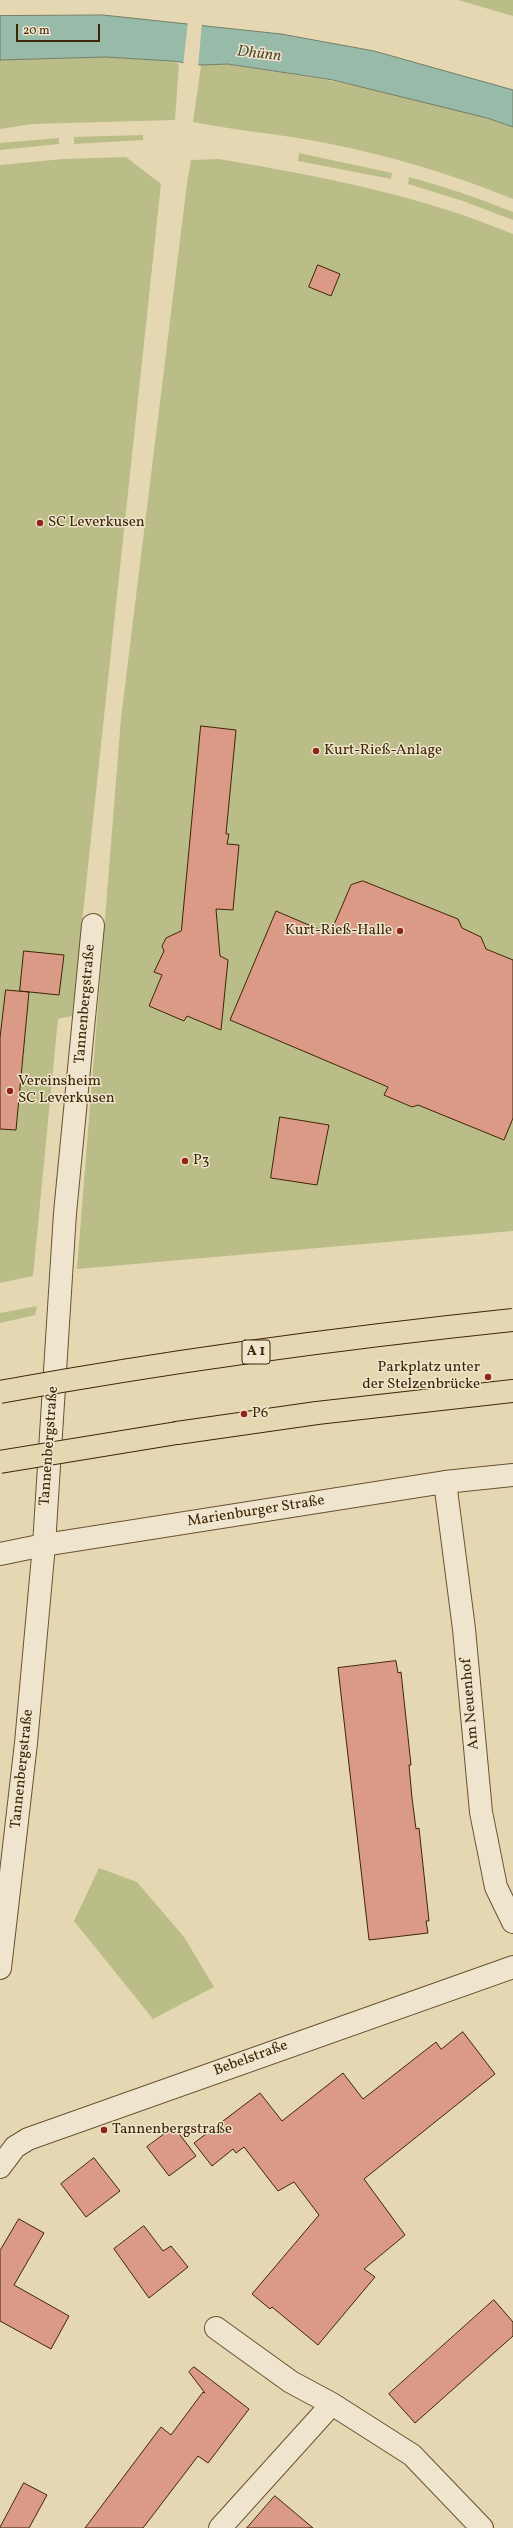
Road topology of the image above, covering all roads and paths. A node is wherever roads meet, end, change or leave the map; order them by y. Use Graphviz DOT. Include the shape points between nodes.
graph roads {
  1 [pos="93,925"];
  2 [pos="513,1320"];
  3 [pos="513,1391"];
  4 [pos="0,1392"];
  5 [pos="0,1462"];
  6 [pos="513,1476"];
  7 [pos="445,1482"];
  8 [pos="44,1545"];
  9 [pos="0,1554"];
  10 [pos="513,1922"];
  11 [pos="513,1967"];
  12 [pos="0,1968"];
  13 [pos="1,2160"];
  14 [pos="216,2328"];
  15 [pos="332,2404"];
  16 [pos="220,2528"];
  17 [pos="482,2528"];
  1 -- 8 [label="street, Tannenbergstraße" via="65,1213"];
  2 -- 4 [label="highway, A 1, bridge" via="309,1344 167,1364"];
  3 -- 5 [label="highway, bridge" via="317,1413"];
  6 -- 7 [label="street, Marienburger Straße"];
  7 -- 8 [label="street, Marienburger Straße"];
  7 -- 10 [label="street, Am Neuenhof" via="464,1629 481,1812 496,1887"];
  8 -- 9 [label="street, Marienburger Straße"];
  8 -- 12 [label="street, Tannenbergstraße" via="26,1743"];
  11 -- 13 [label="street, Bebelstraße" via="28,2139"];
  14 -- 15 [label="street" via="291,2382"];
  15 -- 16 [label="street"];
  15 -- 17 [label="street" via="412,2455"];
}
